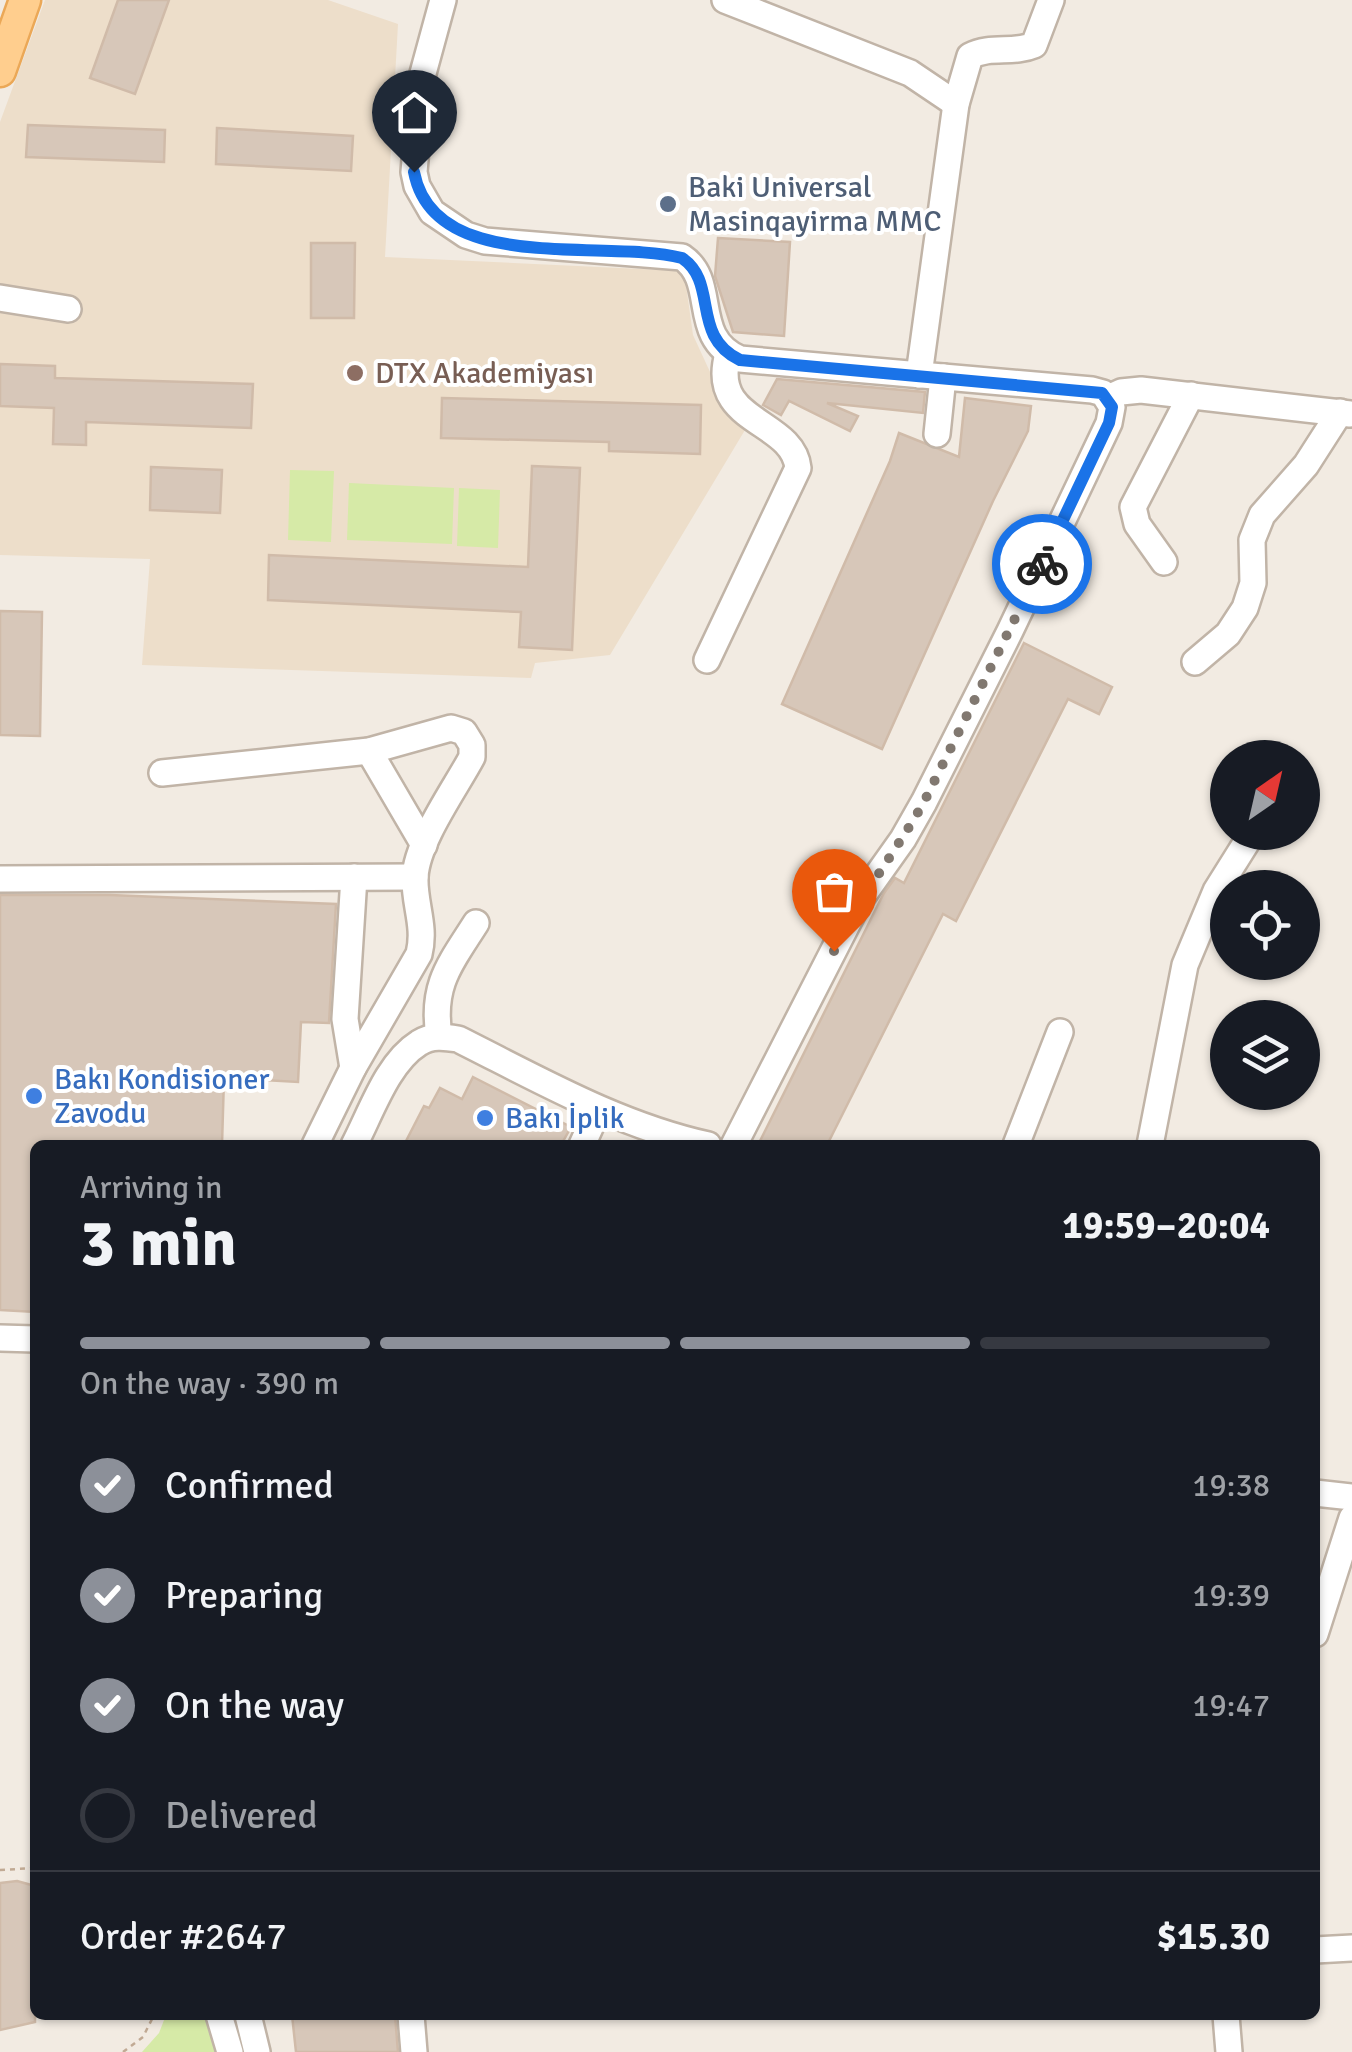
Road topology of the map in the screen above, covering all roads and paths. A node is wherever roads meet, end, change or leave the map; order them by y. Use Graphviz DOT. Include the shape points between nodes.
graph roads {
  1 [pos="25,0"];
  2 [pos="443,0"];
  3 [pos="724,0"];
  4 [pos="1051,0"];
  5 [pos="0,71"];
  6 [pos="956,104"];
  7 [pos="0,298"];
  8 [pos="68,309"];
  9 [pos="728,354"];
  10 [pos="931,376"];
  11 [pos="1191,395"];
  12 [pos="1108,398"];
  13 [pos="1346,413"];
  14 [pos="937,434"];
  15 [pos="1164,562"];
  16 [pos="707,660"];
  17 [pos="1195,662"];
  18 [pos="369,751"];
  19 [pos="162,773"];
  20 [pos="424,846"];
  21 [pos="1241,850"];
  22 [pos="415,876"];
  23 [pos="354,877"];
  24 [pos="0,879"];
  25 [pos="476,923"];
  26 [pos="1060,1032"];
  27 [pos="440,1036"];
  28 [pos="353,1068"];
  29 [pos="598,1110"];
  30 [pos="317,1140"];
  31 [pos="357,1140"];
  32 [pos="584,1140"];
  33 [pos="684,1140"];
  34 [pos="737,1140"];
  35 [pos="1018,1140"];
  36 [pos="1151,1140"];
  37 [pos="0,1338"];
  38 [pos="30,1339"];
  39 [pos="1320,1493"];
  40 [pos="1352,1496"];
  41 [pos="1352,1518"];
  42 [pos="1320,1618"];
  43 [pos="30,1868"];
  44 [pos="0,1870"];
  45 [pos="1352,1948"];
  46 [pos="1320,1950"];
  47 [pos="152,2020"];
  48 [pos="220,2020"];
  49 [pos="249,2020"];
  50 [pos="412,2020"];
  51 [pos="1226,2020"];
  52 [pos="123,2052"];
  53 [pos="230,2052"];
  54 [pos="258,2052"];
  55 [pos="414,2052"];
  56 [pos="1229,2052"];
  1 -- 5 [label="main road"];
  2 -- 9 [label="street" via="422,77 414,172 424,202 447,224 485,241 682,258 696,272 709,330"];
  3 -- 6 [label="street" via="910,73"];
  4 -- 6 [label="street" via="1034,45 970,56"];
  6 -- 10 [label="street"];
  7 -- 8 [label="street"];
  9 -- 10 [label="street" via="757,363"];
  9 -- 16 [label="street" via="728,395 790,448 798,468"];
  10 -- 12 [label="street" via="1092,390"];
  10 -- 14 [label="street"];
  11 -- 12 [label="street" via="1141,390"];
  11 -- 13 [label="street"];
  11 -- 15 [label="street" via="1133,507"];
  12 -- 34 [label="street" via="1109,423 1002,648 917,815 844,929"];
  13 -- 17 [label="street" via="1262,515 1252,540 1253,582 1244,608 1228,634"];
  18 -- 19 [label="street"];
  18 -- 20 [label="street"];
  18 -- 20 [label="street" via="451,728 464,732 472,745 472,757"];
  20 -- 22 [label="street"];
  21 -- 36 [label="street" via="1185,965"];
  22 -- 23 [label="street"];
  22 -- 28 [label="street" via="424,935 419,954"];
  23 -- 24 [label="street"];
  23 -- 28 [label="street" via="345,1019"];
  25 -- 27 [label="street" via="437,993"];
  26 -- 35 [label="street"];
  27 -- 29 [label="street"];
  27 -- 31 [label="street" via="421,1041 393,1071"];
  28 -- 30 [label="street"];
  29 -- 32 [label="street"];
  29 -- 33 [label="street"];
  37 -- 38 [label="street"];
  39 -- 40 [label="street"];
  41 -- 42 [label="street"];
  43 -- 44 [label="path"];
  45 -- 46 [label="street"];
  47 -- 52 [label="path"];
  48 -- 53 [label="street"];
  49 -- 54 [label="street"];
  50 -- 55 [label="street"];
  51 -- 56 [label="street"];
}
